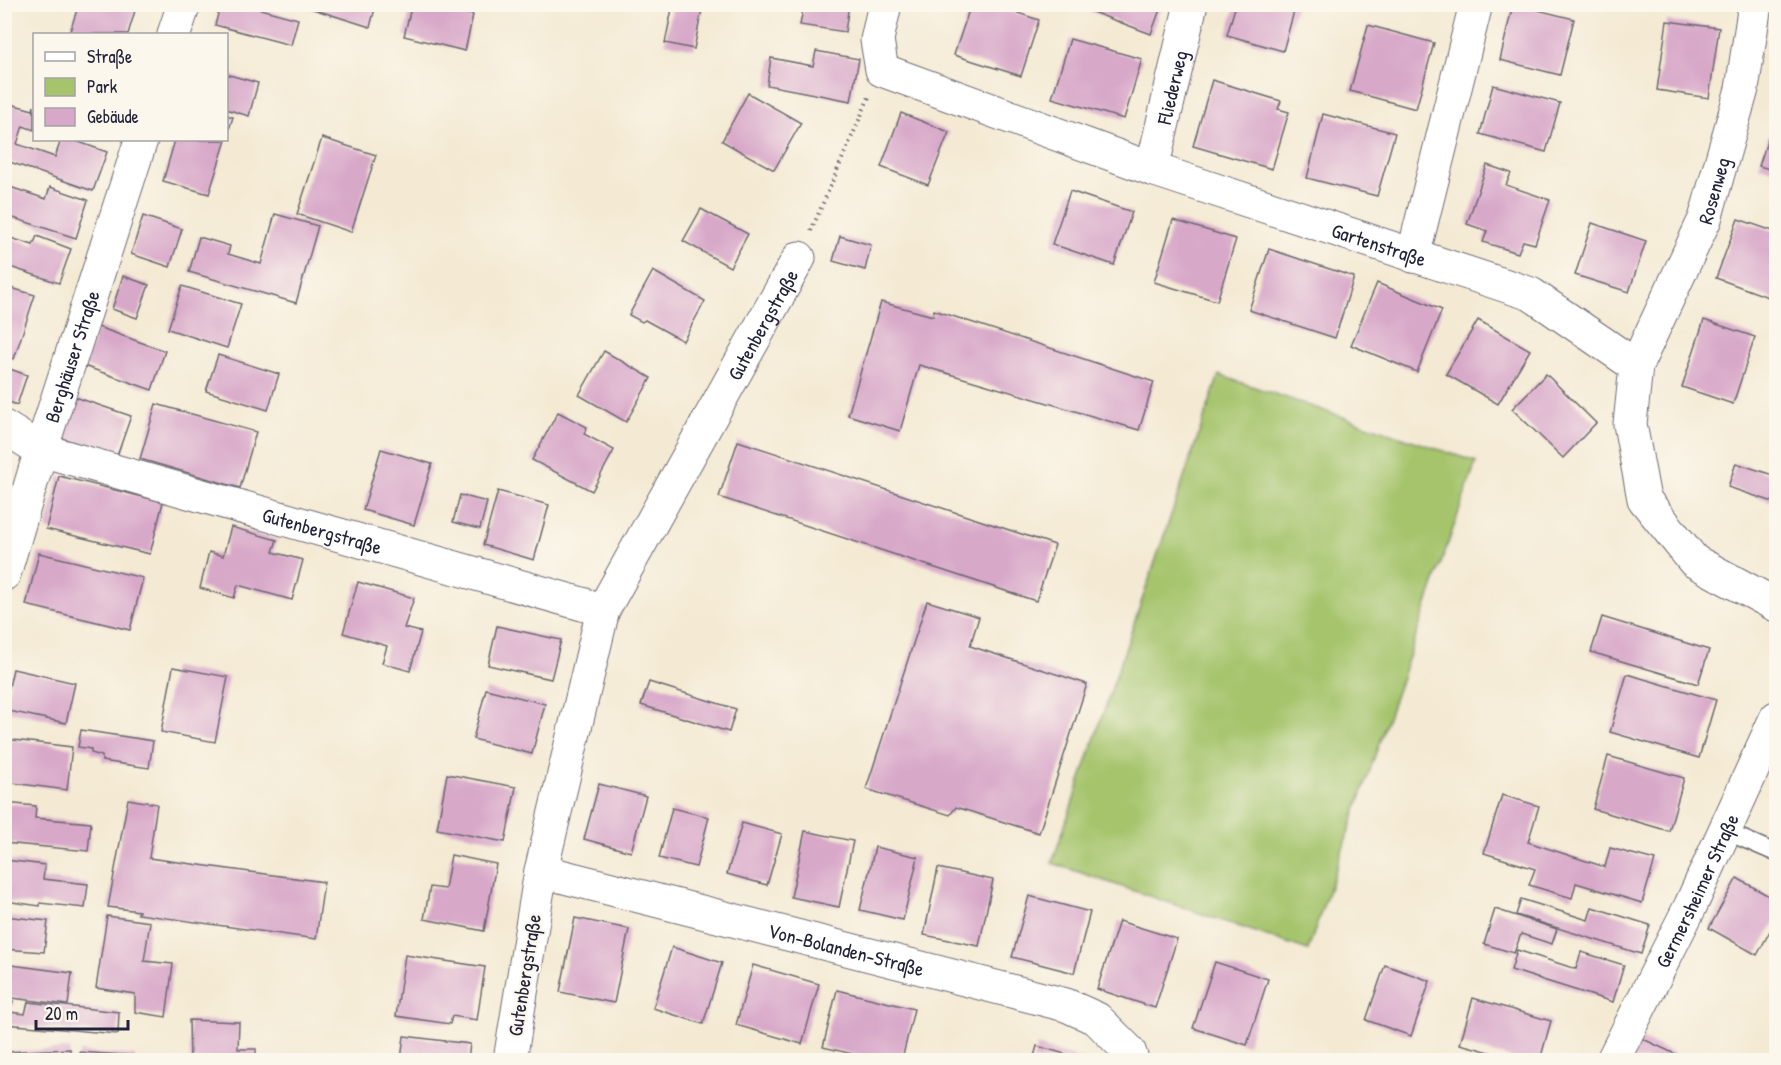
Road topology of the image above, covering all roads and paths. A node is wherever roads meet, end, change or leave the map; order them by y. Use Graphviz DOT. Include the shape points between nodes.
graph roads {
  1 [pos="184,4"];
  2 [pos="885,4"];
  3 [pos="1191,4"];
  4 [pos="1476,4"];
  5 [pos="1755,4"];
  6 [pos="174,33"];
  7 [pos="882,70"];
  8 [pos="141,141"];
  9 [pos="1152,169"];
  10 [pos="1413,256"];
  11 [pos="799,258"];
  12 [pos="1636,366"];
  13 [pos="4,427"];
  14 [pos="41,450"];
  15 [pos="4,574"];
  16 [pos="1776,605"];
  17 [pos="603,610"];
  18 [pos="1776,718"];
  19 [pos="1725,831"];
  20 [pos="1776,853"];
  21 [pos="541,871"];
  22 [pos="510,1060"];
  23 [pos="1132,1060"];
  24 [pos="1613,1060"];
  1 -- 6 [label="street"];
  2 -- 7 [label="street" via="877,40"];
  3 -- 9 [label="street, Fliederweg"];
  4 -- 10 [label="street"];
  5 -- 12 [label="street, Rosenweg" via="1742,89 1705,219"];
  7 -- 9 [label="street, Gartenstraße"];
  7 -- 11 [label="path"];
  8 -- 14 [label="street, Berghäuser Straße"];
  9 -- 10 [label="street, Gartenstraße"];
  10 -- 12 [label="street, Gartenstraße" via="1530,294"];
  11 -- 17 [label="street, Gutenbergstraße"];
  12 -- 16 [label="street" via="1630,424 1644,499 1694,561"];
  13 -- 14 [label="street, Gutenbergstraße"];
  14 -- 15 [label="street, Berghäuser Straße"];
  14 -- 17 [label="street, Gutenbergstraße"];
  17 -- 21 [label="street, Gutenbergstraße"];
  18 -- 19 [label="street, Germersheimer Straße"];
  19 -- 20 [label="lane"];
  19 -- 24 [label="street, Germersheimer Straße"];
  21 -- 22 [label="street, Gutenbergstraße"];
  21 -- 23 [label="street, Von-Bolanden-Straße" via="1066,1005 1097,1019"];
}
